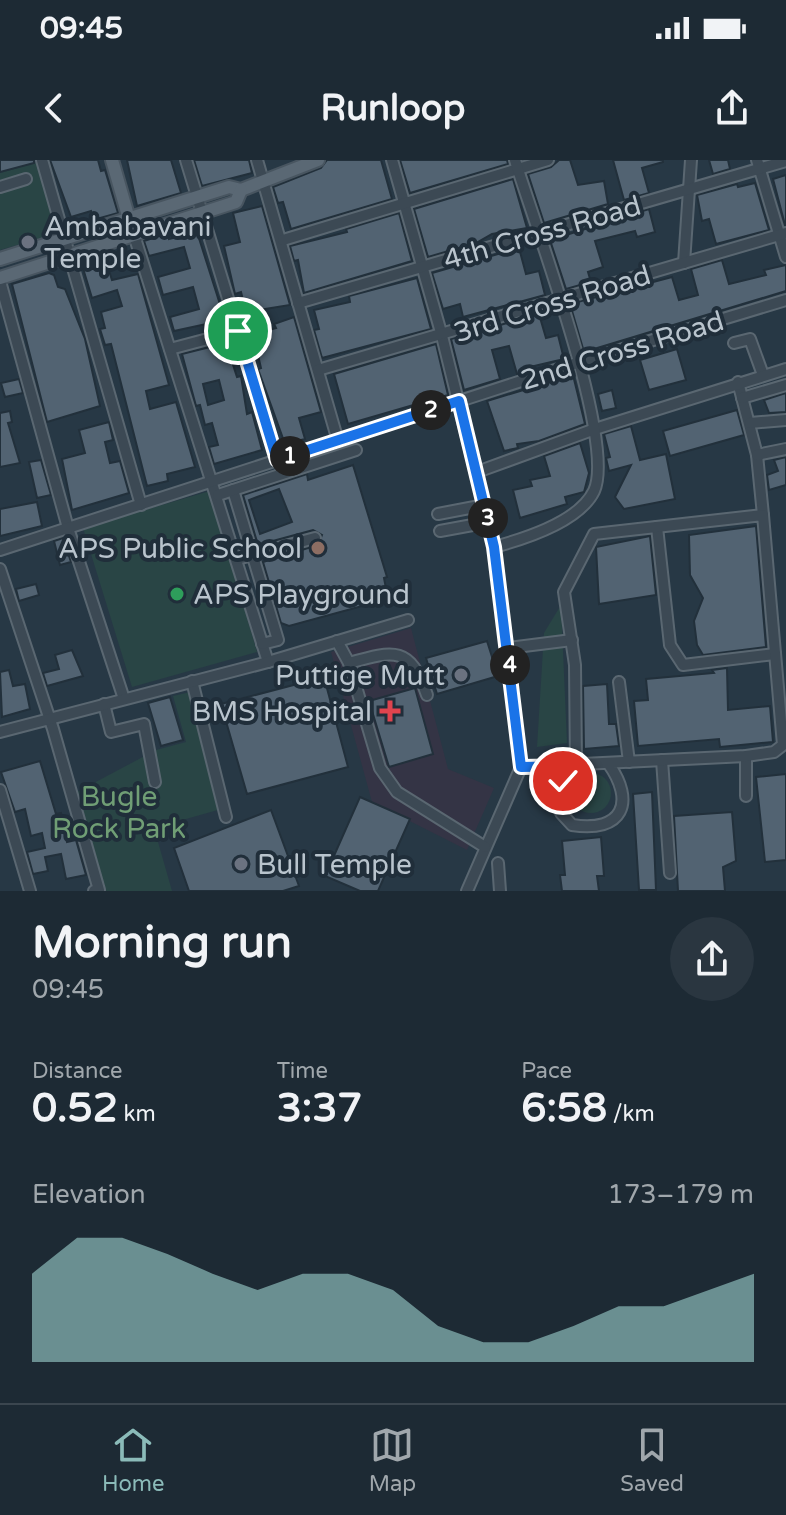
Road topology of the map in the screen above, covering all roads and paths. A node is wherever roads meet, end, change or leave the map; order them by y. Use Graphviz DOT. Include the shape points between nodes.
graph roads {
  1 [pos="42,160"];
  2 [pos="112,160"];
  3 [pos="186,160"];
  4 [pos="257,160"];
  5 [pos="318,160"];
  6 [pos="392,160"];
  7 [pos="548,160"];
  8 [pos="691,160"];
  9 [pos="786,161"];
  10 [pos="516,164"];
  11 [pos="759,164"];
  12 [pos="26,179"];
  13 [pos="264,180"];
  14 [pos="0,187"];
  15 [pos="690,189"];
  16 [pos="241,190"];
  17 [pos="198,197"];
  18 [pos="405,203"];
  19 [pos="203,213"];
  20 [pos="129,218"];
  21 [pos="539,234"];
  22 [pos="783,234"];
  23 [pos="134,235"];
  24 [pos="66,238"];
  25 [pos="283,240"];
  26 [pos="71,255"];
  27 [pos="786,257"];
  28 [pos="0,259"];
  29 [pos="684,263"];
  30 [pos="423,267"];
  31 [pos="0,280"];
  32 [pos="786,300"];
  33 [pos="559,301"];
  34 [pos="298,303"];
  35 [pos="238,331"];
  36 [pos="442,336"];
  37 [pos="734,343"];
  38 [pos="170,349"];
  39 [pos="577,363"];
  40 [pos="786,369"];
  41 [pos="318,370"];
  42 [pos="763,375"];
  43 [pos="738,382"];
  44 [pos="786,385"];
  45 [pos="742,398"];
  46 [pos="459,401"];
  47 [pos="786,420"];
  48 [pos="750,423"];
  49 [pos="595,429"];
  50 [pos="338,441"];
  51 [pos="786,449"];
  52 [pos="356,450"];
  53 [pos="757,455"];
  54 [pos="277,460"];
  55 [pos="477,472"];
  56 [pos="214,481"];
  57 [pos="233,490"];
  58 [pos="218,495"];
  59 [pos="141,505"];
  60 [pos="485,505"];
  61 [pos="438,514"];
  62 [pos="763,515"];
  63 [pos="489,522"];
  64 [pos="657,527"];
  65 [pos="68,528"];
  66 [pos="440,531"];
  67 [pos="315,538"];
  68 [pos="494,547"];
  69 [pos="0,550"];
  70 [pos="252,555"];
  71 [pos="237,559"];
  72 [pos="0,569"];
  73 [pos="408,620"];
  74 [pos="572,640"];
  75 [pos="337,641"];
  76 [pos="262,644"];
  77 [pos="508,648"];
  78 [pos="775,654"];
  79 [pos="268,662"];
  80 [pos="349,663"];
  81 [pos="192,681"];
  82 [pos="619,682"];
  83 [pos="427,695"];
  84 [pos="124,699"];
  85 [pos="104,704"];
  86 [pos="50,718"];
  87 [pos="0,732"];
  88 [pos="746,756"];
  89 [pos="662,760"];
  90 [pos="629,762"];
  91 [pos="608,763"];
  92 [pos="576,766"];
  93 [pos="521,767"];
  94 [pos="155,782"];
  95 [pos="0,790"];
  96 [pos="746,796"];
  97 [pos="226,817"];
  98 [pos="485,847"];
  99 [pos="498,863"];
  100 [pos="670,873"];
  101 [pos="96,890"];
  102 [pos="30,891"];
  103 [pos="467,891"];
  104 [pos="500,891"];
  1 -- 24 [label="street"];
  2 -- 20 [label="main road"];
  3 -- 17 [label="street"];
  4 -- 13 [label="street"];
  5 -- 13 [label="main road"];
  6 -- 18 [label="street"];
  7 -- 10 [label="street"];
  8 -- 15 [label="street"];
  9 -- 11 [label="street, 4th Cross Road"];
  10 -- 18 [label="street"];
  10 -- 21 [label="street"];
  11 -- 15 [label="street, 4th Cross Road"];
  11 -- 22 [label="street"];
  12 -- 14 [label="street"];
  13 -- 16 [label="main road"];
  13 -- 25 [label="street"];
  15 -- 21 [label="street, 4th Cross Road"];
  15 -- 29 [label="street"];
  16 -- 17 [label="main road" via="229,187"];
  16 -- 19 [label="main road" via="236,202"];
  17 -- 19 [label="street"];
  17 -- 20 [label="main road"];
  18 -- 25 [label="street"];
  18 -- 30 [label="street"];
  19 -- 23 [label="main road"];
  19 -- 35 [label="street"];
  20 -- 23 [label="main road"];
  20 -- 24 [label="main road"];
  21 -- 30 [label="street, 4th Cross Road"];
  21 -- 33 [label="street"];
  22 -- 27 [label="street"];
  22 -- 29 [label="street, 3rd Cross Road"];
  23 -- 26 [label="main road"];
  23 -- 38 [label="street"];
  24 -- 26 [label="street"];
  24 -- 28 [label="main road"];
  25 -- 34 [label="street"];
  26 -- 31 [label="main road"];
  26 -- 59 [label="street"];
  29 -- 33 [label="street, 3rd Cross Road"];
  30 -- 34 [label="street, 4th Cross Road"];
  30 -- 36 [label="street"];
  31 -- 65 [label="street"];
  32 -- 39 [label="street, 2nd Cross Road"];
  33 -- 36 [label="street, 3rd Cross Road"];
  33 -- 39 [label="street"];
  34 -- 41 [label="street"];
  35 -- 38 [label="street"];
  35 -- 54 [label="street"];
  36 -- 41 [label="street, 3rd Cross Road"];
  36 -- 46 [label="street"];
  37 -- 42 [label="street" via="750,339"];
  38 -- 56 [label="street"];
  39 -- 46 [label="street, 2nd Cross Road"];
  39 -- 49 [label="street"];
  40 -- 42 [label="street"];
  41 -- 50 [label="street"];
  42 -- 43 [label="street"];
  43 -- 45 [label="street"];
  43 -- 49 [label="street"];
  44 -- 45 [label="street"];
  45 -- 48 [label="street"];
  46 -- 50 [label="street, 2nd Cross Road"];
  46 -- 55 [label="street"];
  47 -- 48 [label="street"];
  48 -- 53 [label="street"];
  49 -- 55 [label="street"];
  49 -- 68 [label="street" via="599,456 594,490 586,501 532,537"];
  50 -- 54 [label="street, 2nd Cross Road"];
  51 -- 53 [label="street"];
  52 -- 57 [label="street"];
  53 -- 62 [label="street"];
  54 -- 56 [label="street, 2nd Cross Road"];
  55 -- 60 [label="street"];
  56 -- 58 [label="street"];
  56 -- 59 [label="street, 2nd Cross Road"];
  57 -- 58 [label="street"];
  57 -- 70 [label="street"];
  58 -- 71 [label="street"];
  59 -- 65 [label="street, 2nd Cross Road"];
  60 -- 61 [label="street"];
  60 -- 63 [label="street"];
  62 -- 64 [label="street"];
  62 -- 78 [label="street"];
  63 -- 66 [label="street"];
  63 -- 68 [label="street"];
  64 -- 74 [label="street" via="594,534 564,592"];
  64 -- 78 [label="street" via="670,645 683,665"];
  65 -- 69 [label="street, 2nd Cross Road"];
  65 -- 84 [label="street"];
  67 -- 70 [label="street"];
  68 -- 77 [label="street"];
  70 -- 71 [label="street"];
  70 -- 76 [label="street" via="278,640"];
  71 -- 76 [label="street"];
  72 -- 86 [label="street"];
  73 -- 75 [label="street"];
  74 -- 77 [label="street"];
  74 -- 92 [label="street"];
  75 -- 79 [label="street"];
  75 -- 80 [label="street"];
  76 -- 79 [label="street"];
  77 -- 93 [label="street"];
  78 -- 88 [label="street" via="783,745 774,752"];
  79 -- 81 [label="street"];
  80 -- 83 [label="street" via="387,652 404,656 418,669"];
  80 -- 98 [label="street" via="380,768 397,792"];
  81 -- 84 [label="street"];
  81 -- 97 [label="street"];
  82 -- 90 [label="street"];
  84 -- 85 [label="street"];
  85 -- 86 [label="street"];
  85 -- 94 [label="street" via="111,732 144,724"];
  86 -- 87 [label="street"];
  86 -- 101 [label="street"];
  88 -- 89 [label="street"];
  88 -- 96 [label="street"];
  89 -- 90 [label="street"];
  89 -- 100 [label="street"];
  90 -- 91 [label="street"];
  91 -- 92 [label="street"];
  91 -- 92 [label="street" via="622,782 620,813 607,824 586,827 572,825 561,813 563,781"];
  92 -- 93 [label="street"];
  93 -- 98 [label="street"];
  95 -- 102 [label="street"];
  98 -- 103 [label="street"];
  99 -- 104 [label="street"];
}
